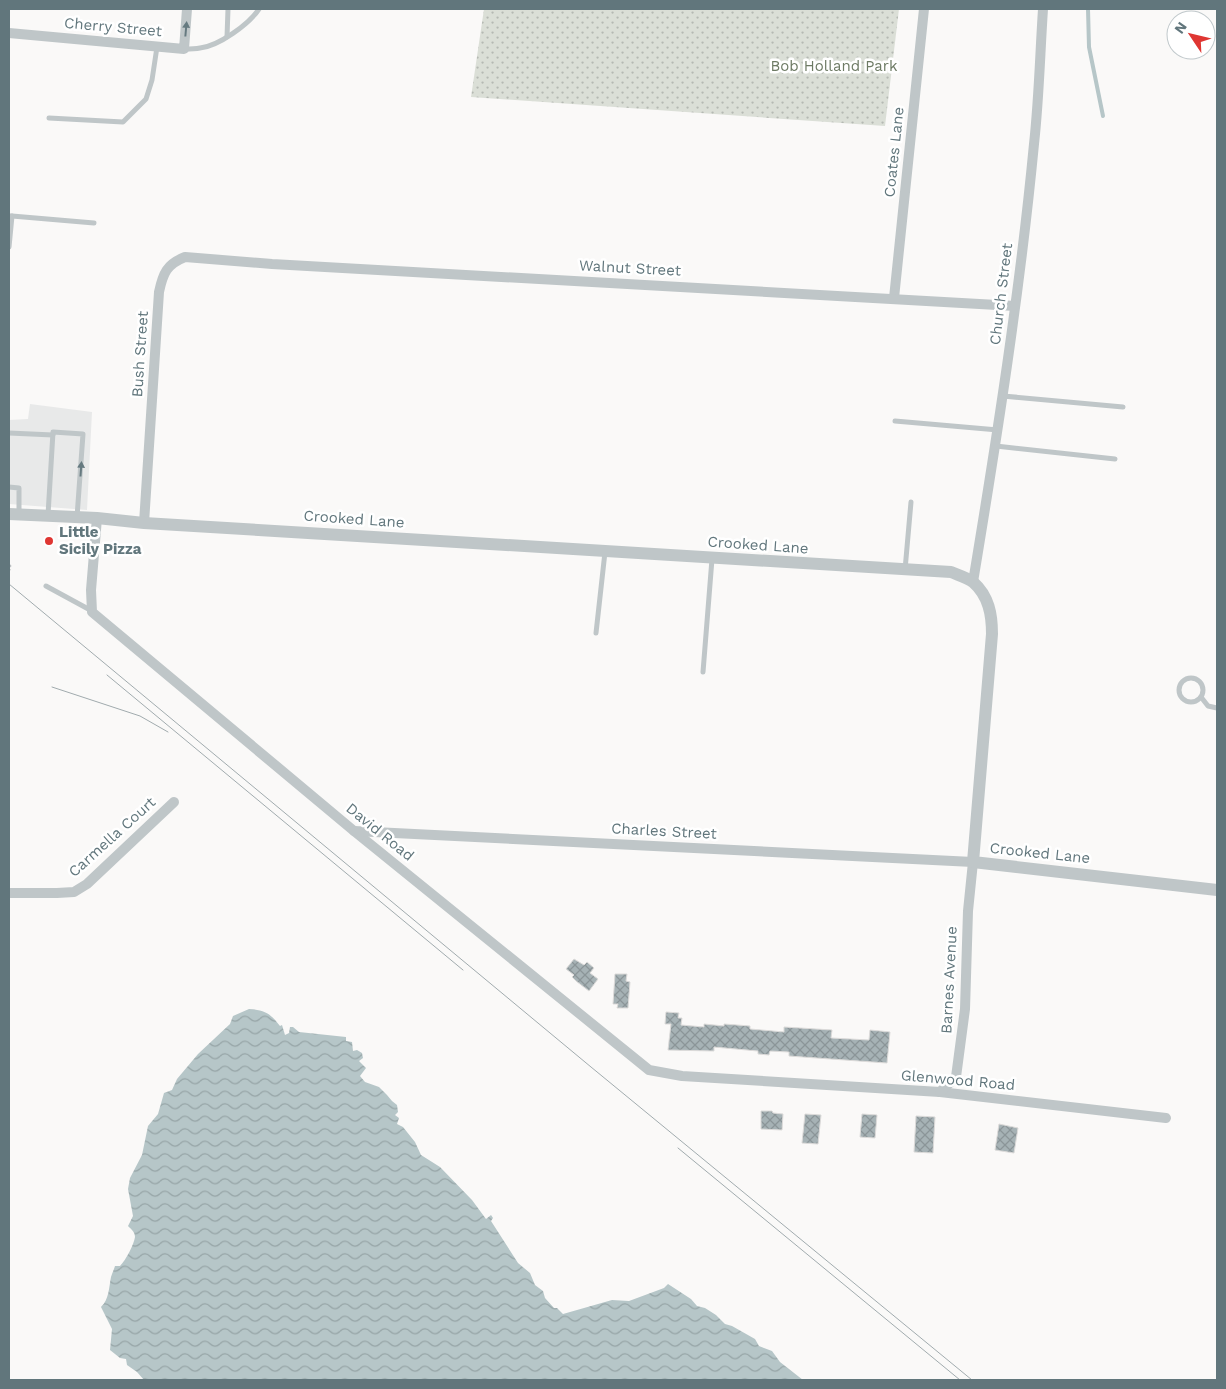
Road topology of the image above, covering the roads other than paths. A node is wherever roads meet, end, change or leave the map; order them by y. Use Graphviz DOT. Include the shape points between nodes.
graph roads {
  1 [pos="187,9"];
  2 [pos="228,9"];
  3 [pos="259,9"];
  4 [pos="924,9"];
  5 [pos="1044,9"];
  6 [pos="9,33"];
  7 [pos="227,37"];
  8 [pos="157,46"];
  9 [pos="184,49"];
  10 [pos="49,118"];
  11 [pos="10,216"];
  12 [pos="94,223"];
  13 [pos="9,247"];
  14 [pos="244,262"];
  15 [pos="894,298"];
  16 [pos="1015,306"];
  17 [pos="1002,396"];
  18 [pos="1123,407"];
  19 [pos="895,422"];
  20 [pos="998,430"];
  21 [pos="9,433"];
  22 [pos="53,435"];
  23 [pos="996,446"];
  24 [pos="1115,459"];
  25 [pos="9,487"];
  26 [pos="911,502"];
  27 [pos="14,514"];
  28 [pos="48,516"];
  29 [pos="77,517"];
  30 [pos="97,518"];
  31 [pos="144,522"];
  32 [pos="605,551"];
  33 [pos="712,558"];
  34 [pos="905,570"];
  35 [pos="973,582"];
  36 [pos="46,586"];
  37 [pos="92,612"];
  38 [pos="596,633"];
  39 [pos="703,672"];
  40 [pos="1201,698"];
  41 [pos="1217,708"];
  42 [pos="174,802"];
  43 [pos="354,831"];
  44 [pos="973,862"];
  45 [pos="1217,890"];
  46 [pos="9,893"];
  47 [pos="746,1079"];
  48 [pos="940,1092"];
  49 [pos="1166,1118"];
  9 -- 1 [label="street, one-way"];
  2 -- 7 [label="lane"];
  3 -- 7 [label="lane"];
  4 -- 15 [label="street, Coates Lane"];
  5 -- 16 [label="street, Church Street" via="1034,144"];
  6 -- 8 [label="street, Cherry Street"];
  7 -- 9 [label="lane" via="201,48"];
  8 -- 9 [label="street, Cherry Street"];
  8 -- 10 [label="lane" via="146,99 123,122"];
  11 -- 12 [label="lane"];
  11 -- 13 [label="lane"];
  14 -- 15 [label="street, Walnut Street"];
  14 -- 31 [label="street, Bush Street" via="185,257 173,263 162,275"];
  15 -- 16 [label="street, Walnut Street"];
  16 -- 17 [label="street, Church Street"];
  17 -- 18 [label="lane"];
  17 -- 20 [label="street, Church Street"];
  19 -- 20 [label="lane"];
  20 -- 23 [label="street, Church Street"];
  21 -- 22 [label="lane"];
  22 -- 28 [label="lane"];
  29 -- 22 [label="lane, one-way" via="83,434 53,432"];
  23 -- 24 [label="lane"];
  23 -- 35 [label="street, Church Street"];
  25 -- 27 [label="lane" via="19,488"];
  26 -- 34 [label="lane"];
  27 -- 28 [label="street, Crooked Lane"];
  28 -- 29 [label="street, Crooked Lane"];
  29 -- 30 [label="street, Crooked Lane"];
  30 -- 31 [label="street, Crooked Lane"];
  30 -- 37 [label="street"];
  31 -- 32 [label="street, Crooked Lane"];
  32 -- 33 [label="street, Crooked Lane"];
  32 -- 38 [label="lane"];
  33 -- 34 [label="street, Crooked Lane"];
  33 -- 39 [label="lane"];
  34 -- 35 [label="street, Crooked Lane" via="951,572"];
  35 -- 44 [label="street, Crooked Lane" via="986,598 992,614"];
  36 -- 37 [label="lane"];
  37 -- 43 [label="street, David Road"];
  40 -- 40 [label="lane" via="1203,688 1198,680 1189,678 1181,682 1178,692 1183,700 1192,702"];
  40 -- 41 [label="lane" via="1208,706"];
  42 -- 46 [label="street, Carmella Court" via="87,884 74,892"];
  43 -- 44 [label="street, Charles Street"];
  43 -- 47 [label="street, David Road" via="649,1070 682,1076"];
  44 -- 45 [label="street, Crooked Lane"];
  44 -- 48 [label="street, Barnes Avenue" via="965,1009 956,1078"];
  47 -- 48 [label="street, Glenwood Road"];
  48 -- 49 [label="street, Glenwood Road"];
}
